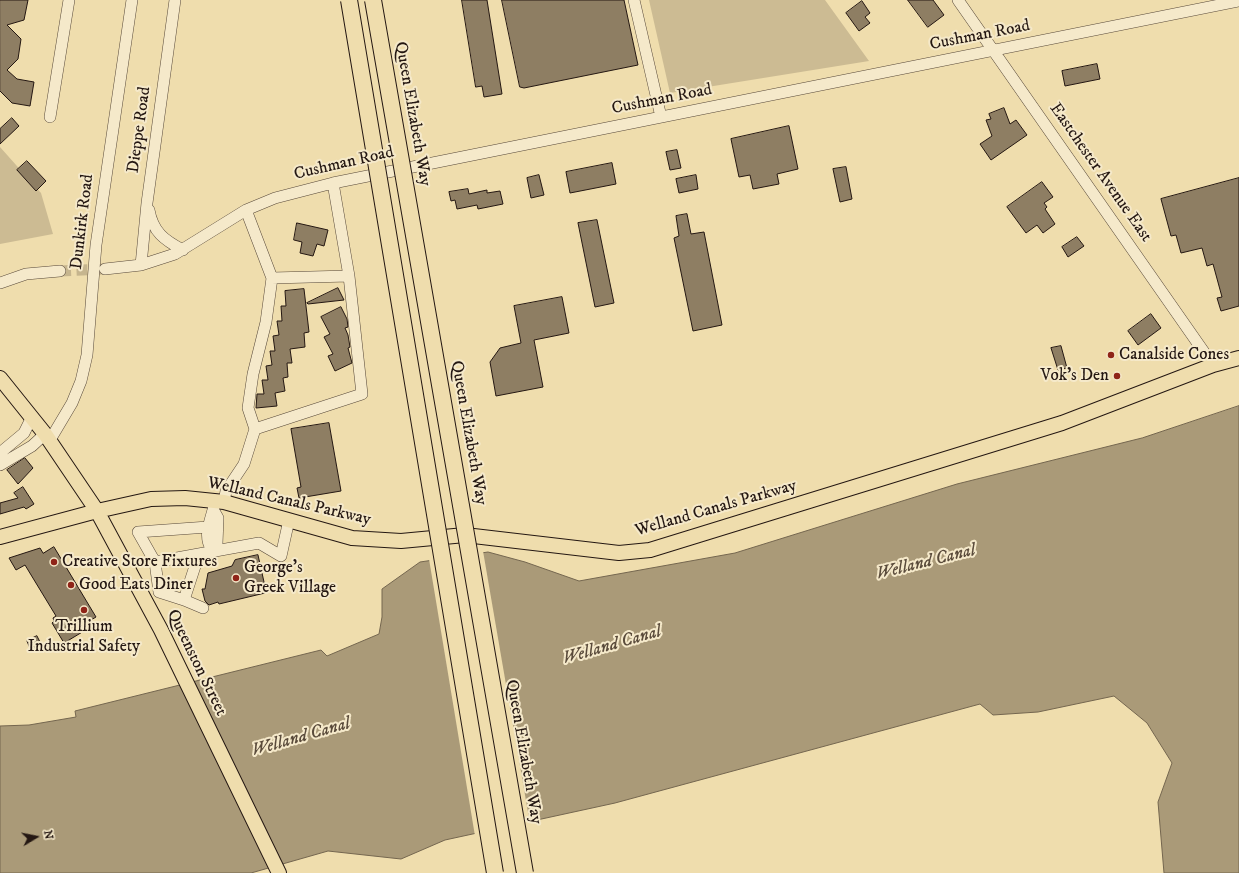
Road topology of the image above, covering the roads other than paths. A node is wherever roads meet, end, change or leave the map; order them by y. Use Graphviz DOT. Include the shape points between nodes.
graph roads {
  1 [pos="69,0"];
  2 [pos="132,0"];
  3 [pos="175,0"];
  4 [pos="349,0"];
  5 [pos="373,0"];
  6 [pos="634,0"];
  7 [pos="958,0"];
  8 [pos="1239,1"];
  9 [pos="1206,4"];
  10 [pos="994,51"];
  11 [pos="661,117"];
  12 [pos="50,118"];
  13 [pos="333,183"];
  14 [pos="147,203"];
  15 [pos="246,210"];
  16 [pos="183,250"];
  17 [pos="140,265"];
  18 [pos="105,269"];
  19 [pos="60,271"];
  20 [pos="349,276"];
  21 [pos="272,278"];
  22 [pos="0,283"];
  23 [pos="1239,358"];
  24 [pos="1213,365"];
  25 [pos="0,378"];
  26 [pos="32,417"];
  27 [pos="255,429"];
  28 [pos="47,437"];
  29 [pos="0,453"];
  30 [pos="0,465"];
  31 [pos="217,505"];
  32 [pos="97,511"];
  33 [pos="289,520"];
  34 [pos="208,527"];
  35 [pos="0,537"];
  36 [pos="207,551"];
  37 [pos="155,562"];
  38 [pos="184,600"];
  39 [pos="203,608"];
  40 [pos="279,873"];
  41 [pos="495,873"];
  42 [pos="525,873"];
  1 -- 12 [label="street"];
  2 -- 28 [label="street, Dunkirk Road" via="96,245 87,355 72,402"];
  3 -- 14 [label="street, Dieppe Road"];
  4 -- 41 [label="highway, bridge"];
  5 -- 42 [label="highway, Queen Elizabeth Way, bridge"];
  6 -- 11 [label="street"];
  7 -- 10 [label="street, Eastchester Avenue East"];
  8 -- 9 [label="street, Cushman Road"];
  9 -- 10 [label="street, Cushman Road"];
  10 -- 11 [label="street, Cushman Road"];
  10 -- 24 [label="street, Eastchester Avenue East"];
  11 -- 13 [label="street, Cushman Road"];
  13 -- 15 [label="street, Cushman Road" via="275,198"];
  13 -- 20 [label="street"];
  14 -- 16 [label="street" via="154,228 169,242"];
  14 -- 17 [label="street, Dieppe Road"];
  15 -- 16 [label="street, Cushman Road"];
  15 -- 21 [label="street"];
  16 -- 17 [label="street, Cushman Road"];
  17 -- 18 [label="street, Cushman Road"];
  19 -- 22 [label="street" via="26,274"];
  20 -- 21 [label="street"];
  20 -- 27 [label="street" via="362,394"];
  21 -- 27 [label="street" via="266,322 253,374 248,408"];
  23 -- 24 [label="main road, Welland Canals Parkway"];
  24 -- 33 [label="main road, Welland Canals Parkway" via="1062,423 650,550 619,553 465,534 401,541 352,538"];
  25 -- 26 [label="main road, Queenston Street"];
  26 -- 28 [label="main road, Queenston Street"];
  26 -- 29 [label="street" via="24,433"];
  27 -- 31 [label="street" via="244,464"];
  28 -- 30 [label="street, Dunkirk Road"];
  28 -- 32 [label="main road, Queenston Street"];
  31 -- 32 [label="main road, Welland Canals Parkway" via="185,498 151,499"];
  31 -- 33 [label="main road, Welland Canals Parkway"];
  31 -- 34 [label="street"];
  31 -- 36 [label="street" via="217,544"];
  32 -- 35 [label="main road, Welland Canals Parkway"];
  32 -- 40 [label="main road, Queenston Street" via="161,630"];
  33 -- 36 [label="street" via="281,556 259,543"];
  34 -- 36 [label="street"];
  34 -- 37 [label="street" via="138,532"];
  36 -- 37 [label="street"];
  36 -- 38 [label="street"];
  37 -- 38 [label="street" via="159,592"];
  38 -- 39 [label="street"];
}
